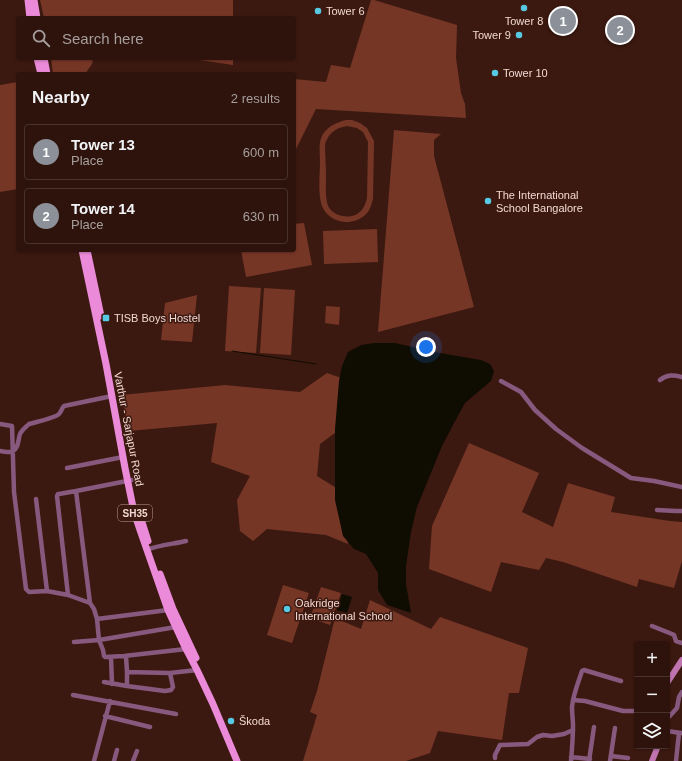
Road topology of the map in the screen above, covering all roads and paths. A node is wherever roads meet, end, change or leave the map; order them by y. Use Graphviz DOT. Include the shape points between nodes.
graph roads {
  1 [pos="28,0"];
  2 [pos="34,0"];
  3 [pos="30,16"];
  4 [pos="37,16"];
  5 [pos="38,60"];
  6 [pos="44,60"];
  7 [pos="40,72"];
  8 [pos="47,72"];
  9 [pos="82,252"];
  10 [pos="87,252"];
  11 [pos="682,377"];
  12 [pos="660,380"];
  13 [pos="501,381"];
  14 [pos="112,396"];
  15 [pos="0,424"];
  16 [pos="0,451"];
  17 [pos="13,451"];
  18 [pos="123,457"];
  19 [pos="67,468"];
  20 [pos="130,480"];
  21 [pos="682,487"];
  22 [pos="76,491"];
  23 [pos="36,499"];
  24 [pos="658,510"];
  25 [pos="682,511"];
  26 [pos="186,541"];
  27 [pos="148,549"];
  28 [pos="47,591"];
  29 [pos="68,595"];
  30 [pos="90,603"];
  31 [pos="168,610"];
  32 [pos="97,619"];
  33 [pos="652,626"];
  34 [pos="176,627"];
  35 [pos="99,640"];
  36 [pos="74,642"];
  37 [pos="682,643"];
  38 [pos="186,649"];
  39 [pos="126,656"];
  40 [pos="111,657"];
  41 [pos="682,660"];
  42 [pos="197,670"];
  43 [pos="127,672"];
  44 [pos="170,673"];
  45 [pos="670,675"];
  46 [pos="621,681"];
  47 [pos="104,682"];
  48 [pos="112,684"];
  49 [pos="126,686"];
  50 [pos="682,692"];
  51 [pos="73,695"];
  52 [pos="573,700"];
  53 [pos="110,702"];
  54 [pos="679,708"];
  55 [pos="634,711"];
  56 [pos="176,714"];
  57 [pos="105,716"];
  58 [pos="670,716"];
  59 [pos="150,727"];
  60 [pos="594,727"];
  61 [pos="615,728"];
  62 [pos="573,730"];
  63 [pos="670,731"];
  64 [pos="681,733"];
  65 [pos="657,749"];
  66 [pos="117,750"];
  67 [pos="137,751"];
  68 [pos="495,758"];
  69 [pos="628,758"];
  70 [pos="571,759"];
  71 [pos="611,759"];
  72 [pos="590,760"];
  73 [pos="94,761"];
  74 [pos="114,761"];
  75 [pos="133,761"];
  76 [pos="239,761"];
  77 [pos="652,761"];
  78 [pos="676,761"];
  1 -- 3 [label="main road"];
  2 -- 4 [label="main road"];
  5 -- 7 [label="main road"];
  6 -- 8 [label="main road"];
  9 -- 14 [label="main road, Varthur - Sarjapur Road / SH35"];
  10 -- 20 [label="main road, Varthur - Sarjapur Road / SH35"];
  11 -- 12 [label="street" via="669,375"];
  13 -- 21 [label="street" via="521,392 535,410 556,429 631,478"];
  14 -- 17 [label="street" via="64,406 56,416 29,424 20,434 17,447"];
  14 -- 18 [label="main road, Varthur - Sarjapur Road / SH35"];
  15 -- 17 [label="street" via="12,426"];
  16 -- 17 [label="street"];
  17 -- 28 [label="street" via="14,492 26,589 29,592"];
  18 -- 19 [label="street"];
  18 -- 20 [label="main road, Varthur - Sarjapur Road / SH35"];
  20 -- 22 [label="street"];
  20 -- 27 [label="main road, Varthur - Sarjapur Road / SH35" via="134,512"];
  22 -- 29 [label="street" via="57,496"];
  22 -- 30 [label="street"];
  23 -- 28 [label="street"];
  24 -- 25 [label="street"];
  26 -- 27 [label="street"];
  27 -- 31 [label="main road, Varthur - Sarjapur Road / SH35"];
  27 -- 76 [label="main road, Varthur - Sarjapur Road / SH35"];
  28 -- 29 [label="street"];
  29 -- 30 [label="street"];
  30 -- 32 [label="street"];
  31 -- 32 [label="street"];
  31 -- 34 [label="main road, Varthur - Sarjapur Road / SH35"];
  32 -- 35 [label="street"];
  33 -- 37 [label="street" via="674,635 676,641"];
  34 -- 35 [label="street"];
  34 -- 38 [label="main road, Varthur - Sarjapur Road / SH35"];
  35 -- 36 [label="street"];
  35 -- 40 [label="street" via="104,656"];
  38 -- 39 [label="street"];
  38 -- 42 [label="main road, Varthur - Sarjapur Road / SH35"];
  39 -- 40 [label="street"];
  39 -- 43 [label="street"];
  40 -- 48 [label="street"];
  41 -- 45 [label="street"];
  42 -- 44 [label="street"];
  42 -- 76 [label="main road, Varthur - Sarjapur Road / SH35"];
  43 -- 44 [label="street"];
  43 -- 49 [label="street"];
  44 -- 49 [label="street" via="173,687 170,691"];
  46 -- 52 [label="street" via="583,670"];
  47 -- 48 [label="street"];
  48 -- 49 [label="street"];
  50 -- 54 [label="street"];
  51 -- 53 [label="street"];
  52 -- 55 [label="street"];
  52 -- 62 [label="street"];
  53 -- 56 [label="street"];
  53 -- 57 [label="street"];
  54 -- 58 [label="street"];
  57 -- 59 [label="street"];
  57 -- 73 [label="street"];
  60 -- 72 [label="street"];
  61 -- 71 [label="street"];
  62 -- 68 [label="street" via="564,734 543,735 528,744 500,745"];
  62 -- 70 [label="street"];
  63 -- 64 [label="street"];
  64 -- 78 [label="street"];
  65 -- 77 [label="street"];
  66 -- 74 [label="street"];
  67 -- 75 [label="street"];
  69 -- 71 [label="street"];
  70 -- 72 [label="street"];
}
